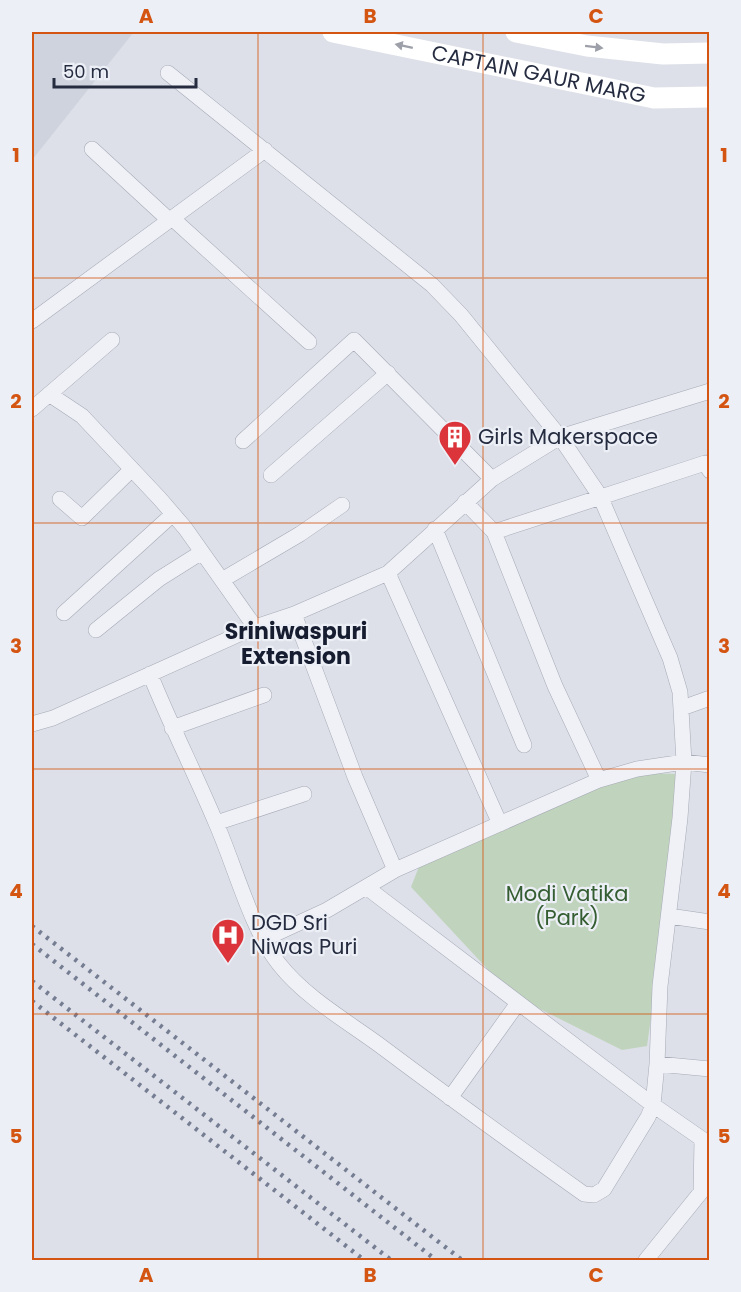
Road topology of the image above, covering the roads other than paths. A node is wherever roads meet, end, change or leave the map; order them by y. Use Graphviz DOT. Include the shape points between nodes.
graph roads {
  1 [pos="333,32"];
  2 [pos="516,32"];
  3 [pos="710,53"];
  4 [pos="168,74"];
  5 [pos="710,97"];
  6 [pos="92,149"];
  7 [pos="265,150"];
  8 [pos="170,219"];
  9 [pos="32,321"];
  10 [pos="112,340"];
  11 [pos="309,342"];
  12 [pos="388,373"];
  13 [pos="710,391"];
  14 [pos="49,394"];
  15 [pos="32,409"];
  16 [pos="560,437"];
  17 [pos="243,441"];
  18 [pos="132,469"];
  19 [pos="710,471"];
  20 [pos="271,476"];
  21 [pos="492,479"];
  22 [pos="600,496"];
  23 [pos="60,499"];
  24 [pos="465,502"];
  25 [pos="342,505"];
  26 [pos="173,514"];
  27 [pos="435,529"];
  28 [pos="494,532"];
  29 [pos="202,552"];
  30 [pos="388,573"];
  31 [pos="222,580"];
  32 [pos="64,613"];
  33 [pos="294,614"];
  34 [pos="255,627"];
  35 [pos="96,630"];
  36 [pos="150,674"];
  37 [pos="264,694"];
  38 [pos="710,698"];
  39 [pos="682,708"];
  40 [pos="32,724"];
  41 [pos="172,728"];
  42 [pos="524,745"];
  43 [pos="684,762"];
  44 [pos="710,765"];
  45 [pos="599,780"];
  46 [pos="304,794"];
  47 [pos="216,823"];
  48 [pos="500,824"];
  49 [pos="395,870"];
  50 [pos="366,887"];
  51 [pos="669,916"];
  52 [pos="710,922"];
  53 [pos="262,939"];
  54 [pos="518,1003"];
  55 [pos="657,1064"];
  56 [pos="710,1070"];
  57 [pos="450,1098"];
  58 [pos="653,1105"];
  59 [pos="705,1193"];
  60 [pos="646,1260"];
  5 -- 1 [label="main road, CAPTAIN GAUR MARG, one-way" via="654,98"];
  2 -- 3 [label="main road, CAPTAIN GAUR MARG, one-way" via="587,46 663,54"];
  4 -- 7 [label="street"];
  6 -- 8 [label="street"];
  7 -- 8 [label="street"];
  7 -- 16 [label="street" via="432,285"];
  8 -- 9 [label="street"];
  8 -- 11 [label="street"];
  10 -- 14 [label="street"];
  12 -- 17 [label="street" via="354,340"];
  12 -- 20 [label="street"];
  12 -- 21 [label="street"];
  13 -- 16 [label="street"];
  14 -- 15 [label="street"];
  14 -- 18 [label="street" via="82,416"];
  16 -- 21 [label="street"];
  16 -- 22 [label="street"];
  18 -- 23 [label="street" via="82,518"];
  18 -- 26 [label="street"];
  19 -- 22 [label="street" via="705,463"];
  21 -- 24 [label="street"];
  22 -- 28 [label="street"];
  22 -- 39 [label="street" via="670,658"];
  24 -- 27 [label="street"];
  24 -- 28 [label="street"];
  25 -- 31 [label="street"];
  26 -- 29 [label="street"];
  26 -- 32 [label="street"];
  27 -- 30 [label="street"];
  27 -- 42 [label="street"];
  28 -- 45 [label="street" via="555,686"];
  29 -- 31 [label="street"];
  29 -- 35 [label="street" via="159,579"];
  30 -- 33 [label="street"];
  30 -- 48 [label="street"];
  31 -- 34 [label="street"];
  33 -- 34 [label="street"];
  33 -- 49 [label="street" via="355,777"];
  34 -- 36 [label="street"];
  36 -- 40 [label="street"];
  36 -- 41 [label="street"];
  37 -- 41 [label="street"];
  38 -- 39 [label="street"];
  39 -- 43 [label="street"];
  41 -- 47 [label="street"];
  43 -- 44 [label="street"];
  43 -- 45 [label="street"];
  43 -- 51 [label="street"];
  45 -- 48 [label="street"];
  46 -- 47 [label="street"];
  47 -- 53 [label="street"];
  48 -- 49 [label="street"];
  49 -- 50 [label="street"];
  50 -- 53 [label="street" via="327,910"];
  50 -- 54 [label="street"];
  51 -- 52 [label="street"];
  51 -- 55 [label="street" via="660,986"];
  53 -- 57 [label="street" via="296,982"];
  54 -- 57 [label="street"];
  54 -- 58 [label="street"];
  55 -- 56 [label="street"];
  55 -- 58 [label="street"];
  57 -- 58 [label="street" via="584,1194 594,1195 604,1189"];
  58 -- 59 [label="street" via="702,1139"];
  59 -- 60 [label="street"];
}
